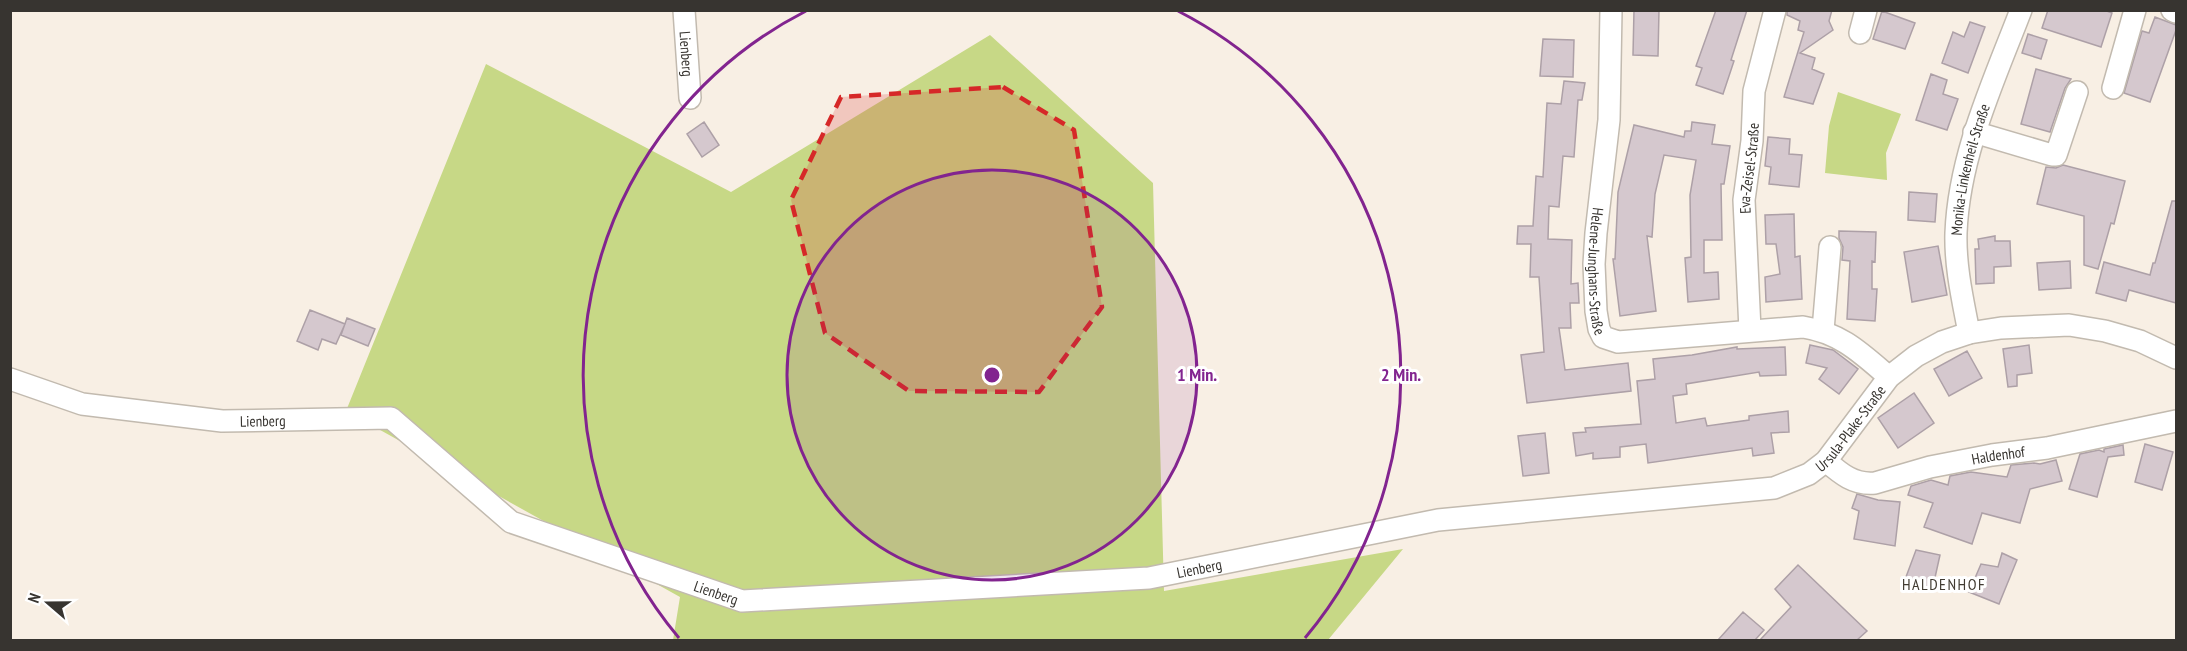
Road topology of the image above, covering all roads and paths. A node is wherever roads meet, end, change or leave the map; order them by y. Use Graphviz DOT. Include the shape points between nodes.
graph roads {
  1 [pos="684,10"];
  2 [pos="1611,10"];
  3 [pos="1775,10"];
  4 [pos="1866,10"];
  5 [pos="2021,10"];
  6 [pos="2135,10"];
  7 [pos="2172,10"];
  8 [pos="2176,12"];
  9 [pos="1860,33"];
  10 [pos="2112,88"];
  11 [pos="2077,92"];
  12 [pos="690,98"];
  13 [pos="1974,132"];
  14 [pos="1830,247"];
  15 [pos="1750,330"];
  16 [pos="1823,330"];
  17 [pos="1969,333"];
  18 [pos="2176,358"];
  19 [pos="1889,377"];
  20 [pos="10,379"];
  21 [pos="2176,421"];
  22 [pos="1826,461"];
  23 [pos="1506,515"];
  1 -- 12 [label="street, Lienberg"];
  2 -- 15 [label="street, Helene-Junghans-Straße" via="1609,120 1594,264 1599,329 1603,337 1618,342"];
  3 -- 15 [label="street, Eva-Zeisel-Straße" via="1754,92 1744,200"];
  4 -- 9 [label="street"];
  5 -- 13 [label="street, Monika-Linkenheil-Straße"];
  6 -- 10 [label="street"];
  7 -- 8 [label="street"];
  11 -- 13 [label="street" via="2056,155"];
  13 -- 17 [label="street, Monika-Linkenheil-Straße" via="1963,176 1956,233"];
  14 -- 16 [label="street"];
  15 -- 16 [label="street, Helene-Junghans-Straße"];
  16 -- 19 [label="street, Helene-Junghans-Straße" via="1855,349"];
  17 -- 18 [label="street, Ursula-Plake-Straße" via="2068,325 2123,336"];
  17 -- 19 [label="street, Ursula-Plake-Straße" via="1916,356"];
  19 -- 22 [label="street, Ursula-Plake-Straße"];
  20 -- 23 [label="street, Lienberg" via="82,404 222,421 391,418 511,522 742,601 1149,578 1438,520"];
  21 -- 22 [label="street, Haldenhof" via="1930,467 1875,483 1847,478"];
  22 -- 23 [label="street, Ursula-Plake-Straße" via="1809,474 1773,488"];
}
